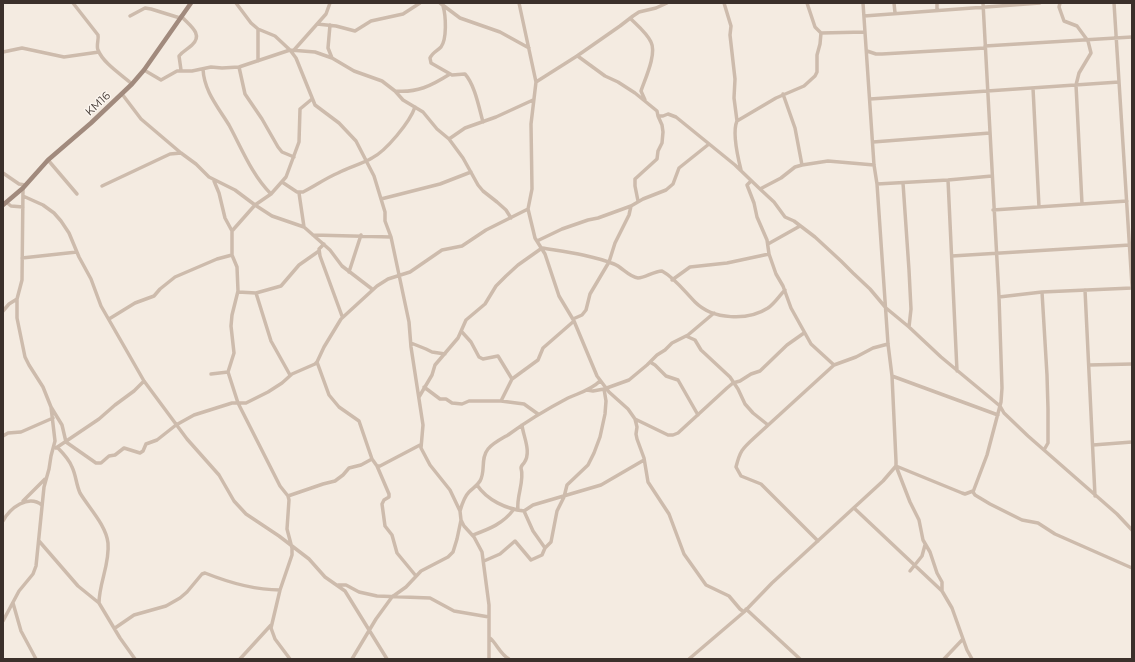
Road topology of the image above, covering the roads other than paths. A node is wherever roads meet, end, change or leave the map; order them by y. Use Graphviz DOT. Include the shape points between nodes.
graph roads {
  1 [pos="73,3"];
  2 [pos="191,3"];
  3 [pos="236,3"];
  4 [pos="330,3"];
  5 [pos="420,3"];
  6 [pos="519,3"];
  7 [pos="667,3"];
  8 [pos="724,3"];
  9 [pos="807,3"];
  10 [pos="863,3"];
  11 [pos="894,3"];
  12 [pos="937,3"];
  13 [pos="1026,3"];
  14 [pos="1040,3"];
  15 [pos="1060,3"];
  16 [pos="1114,3"];
  17 [pos="442,5"];
  18 [pos="983,5"];
  19 [pos="937,10"];
  20 [pos="895,13"];
  21 [pos="130,16"];
  22 [pos="864,16"];
  23 [pos="181,17"];
  24 [pos="630,18"];
  25 [pos="317,24"];
  26 [pos="330,25"];
  27 [pos="258,29"];
  28 [pos="865,32"];
  29 [pos="821,33"];
  30 [pos="1132,37"];
  31 [pos="1116,38"];
  32 [pos="1088,41"];
  33 [pos="985,47"];
  34 [pos="529,48"];
  35 [pos="292,50"];
  36 [pos="867,50"];
  37 [pos="3,52"];
  38 [pos="99,52"];
  39 [pos="577,56"];
  40 [pos="332,58"];
  41 [pos="258,61"];
  42 [pos="239,67"];
  43 [pos="203,69"];
  44 [pos="144,70"];
  45 [pos="181,70"];
  46 [pos="450,74"];
  47 [pos="536,82"];
  48 [pos="1119,82"];
  49 [pos="132,84"];
  50 [pos="1076,85"];
  51 [pos="1033,88"];
  52 [pos="395,91"];
  53 [pos="988,91"];
  54 [pos="122,94"];
  55 [pos="783,94"];
  56 [pos="312,99"];
  57 [pos="870,99"];
  58 [pos="533,100"];
  59 [pos="646,103"];
  60 [pos="415,108"];
  61 [pos="658,116"];
  62 [pos="738,121"];
  63 [pos="483,122"];
  64 [pos="990,133"];
  65 [pos="449,139"];
  66 [pos="873,142"];
  67 [pos="709,144"];
  68 [pos="181,153"];
  69 [pos="294,157"];
  70 [pos="48,160"];
  71 [pos="368,161"];
  72 [pos="802,165"];
  73 [pos="874,165"];
  74 [pos="741,170"];
  75 [pos="471,172"];
  76 [pos="3,173"];
  77 [pos="992,176"];
  78 [pos="948,180"];
  79 [pos="214,181"];
  80 [pos="751,181"];
  81 [pos="282,182"];
  82 [pos="903,183"];
  83 [pos="877,184"];
  84 [pos="102,186"];
  85 [pos="24,187"];
  86 [pos="760,189"];
  87 [pos="299,192"];
  88 [pos="78,194"];
  89 [pos="271,194"];
  90 [pos="23,196"];
  91 [pos="381,199"];
  92 [pos="1127,201"];
  93 [pos="638,202"];
  94 [pos="4,203"];
  95 [pos="1082,204"];
  96 [pos="255,205"];
  97 [pos="631,206"];
  98 [pos="23,207"];
  99 [pos="1039,207"];
  100 [pos="528,209"];
  101 [pos="993,210"];
  102 [pos="512,218"];
  103 [pos="800,226"];
  104 [pos="304,227"];
  105 [pos="232,232"];
  106 [pos="313,235"];
  107 [pos="361,235"];
  108 [pos="391,237"];
  109 [pos="537,241"];
  110 [pos="324,244"];
  111 [pos="768,244"];
  112 [pos="1130,245"];
  113 [pos="542,248"];
  114 [pos="319,251"];
  115 [pos="77,252"];
  116 [pos="770,254"];
  117 [pos="996,254"];
  118 [pos="232,255"];
  119 [pos="952,256"];
  120 [pos="22,258"];
  121 [pos="609,262"];
  122 [pos="349,272"];
  123 [pos="399,276"];
  124 [pos="672,280"];
  125 [pos="1132,287"];
  126 [pos="372,289"];
  127 [pos="785,290"];
  128 [pos="1085,290"];
  129 [pos="238,292"];
  130 [pos="1042,292"];
  131 [pos="256,293"];
  132 [pos="999,297"];
  133 [pos="17,300"];
  134 [pos="886,308"];
  135 [pos="3,311"];
  136 [pos="714,313"];
  137 [pos="342,316"];
  138 [pos="109,320"];
  139 [pos="574,320"];
  140 [pos="909,327"];
  141 [pos="462,332"];
  142 [pos="804,333"];
  143 [pos="686,336"];
  144 [pos="411,343"];
  145 [pos="888,344"];
  146 [pos="444,354"];
  147 [pos="317,362"];
  148 [pos="650,362"];
  149 [pos="1132,364"];
  150 [pos="834,365"];
  151 [pos="1089,365"];
  152 [pos="957,370"];
  153 [pos="228,372"];
  154 [pos="211,374"];
  155 [pos="290,375"];
  156 [pos="892,376"];
  157 [pos="512,379"];
  158 [pos="144,381"];
  159 [pos="600,381"];
  160 [pos="733,383"];
  161 [pos="424,387"];
  162 [pos="604,388"];
  163 [pos="587,390"];
  164 [pos="419,398"];
  165 [pos="501,401"];
  166 [pos="238,403"];
  167 [pos="1000,406"];
  168 [pos="51,408"];
  169 [pos="538,414"];
  170 [pos="998,414"];
  171 [pos="698,415"];
  172 [pos="52,418"];
  173 [pos="635,419"];
  174 [pos="176,425"];
  175 [pos="522,425"];
  176 [pos="768,425"];
  177 [pos="3,436"];
  178 [pos="66,442"];
  179 [pos="1132,442"];
  180 [pos="420,445"];
  181 [pos="1093,445"];
  182 [pos="58,447"];
  183 [pos="53,450"];
  184 [pos="1044,450"];
  185 [pos="372,459"];
  186 [pos="644,460"];
  187 [pos="377,466"];
  188 [pos="896,466"];
  189 [pos="46,478"];
  190 [pos="477,485"];
  191 [pos="973,491"];
  192 [pos="288,496"];
  193 [pos="1095,496"];
  194 [pos="564,497"];
  195 [pos="21,504"];
  196 [pos="42,505"];
  197 [pos="854,508"];
  198 [pos="516,510"];
  199 [pos="460,511"];
  200 [pos="524,511"];
  201 [pos="5,515"];
  202 [pos="461,520"];
  203 [pos="3,521"];
  204 [pos="1132,530"];
  205 [pos="472,535"];
  206 [pos="39,541"];
  207 [pos="818,541"];
  208 [pos="924,544"];
  209 [pos="292,548"];
  210 [pos="545,548"];
  211 [pos="484,561"];
  212 [pos="915,565"];
  213 [pos="1132,568"];
  214 [pos="910,571"];
  215 [pos="416,576"];
  216 [pos="337,585"];
  217 [pos="280,590"];
  218 [pos="942,591"];
  219 [pos="392,597"];
  220 [pos="13,603"];
  221 [pos="99,604"];
  222 [pos="745,610"];
  223 [pos="489,617"];
  224 [pos="3,621"];
  225 [pos="271,625"];
  226 [pos="115,628"];
  227 [pos="369,630"];
  228 [pos="490,638"];
  229 [pos="963,639"];
  230 [pos="36,659"];
  231 [pos="135,659"];
  232 [pos="240,659"];
  233 [pos="290,659"];
  234 [pos="352,659"];
  235 [pos="387,659"];
  236 [pos="489,659"];
  237 [pos="509,659"];
  238 [pos="689,659"];
  239 [pos="800,659"];
  240 [pos="944,659"];
  241 [pos="972,659"];
  1 -- 38 [label="street" via="98,34"];
  2 -- 23 [label="street, KM16"];
  3 -- 27 [label="street"];
  4 -- 25 [label="street" via="326,14"];
  5 -- 26 [label="street" via="403,14 371,21 355,32"];
  6 -- 34 [label="street"];
  7 -- 24 [label="street" via="639,12"];
  8 -- 62 [label="street" via="731,26 734,98"];
  9 -- 29 [label="street" via="815,27"];
  10 -- 22 [label="street"];
  11 -- 20 [label="street"];
  12 -- 19 [label="street"];
  13 -- 14 [label="street"];
  13 -- 18 [label="street"];
  15 -- 32 [label="street" via="1064,21 1075,25"];
  16 -- 31 [label="street"];
  17 -- 34 [label="street" via="460,18 500,32"];
  17 -- 46 [label="street" via="446,20 443,43 430,58 433,65"];
  18 -- 19 [label="street"];
  18 -- 33 [label="street"];
  19 -- 20 [label="street"];
  20 -- 22 [label="street"];
  21 -- 23 [label="street" via="145,8"];
  22 -- 28 [label="street"];
  23 -- 44 [label="street, KM16"];
  23 -- 45 [label="street" via="197,36 193,45 179,56"];
  24 -- 39 [label="street"];
  24 -- 59 [label="street" via="649,38 652,45 650,66 641,90"];
  25 -- 26 [label="street"];
  25 -- 35 [label="street"];
  26 -- 40 [label="street" via="328,48"];
  27 -- 35 [label="street" via="275,36"];
  27 -- 41 [label="street"];
  28 -- 29 [label="street"];
  28 -- 36 [label="street"];
  29 -- 55 [label="street" via="816,74 804,86"];
  30 -- 31 [label="street"];
  31 -- 32 [label="street"];
  31 -- 48 [label="street"];
  32 -- 33 [label="street"];
  32 -- 50 [label="street" via="1091,52 1079,73"];
  33 -- 36 [label="street" via="882,54"];
  33 -- 53 [label="street"];
  34 -- 47 [label="street"];
  35 -- 40 [label="street" via="315,52"];
  35 -- 41 [label="street"];
  35 -- 56 [label="street"];
  36 -- 57 [label="street"];
  37 -- 38 [label="street" via="22,48 64,57"];
  38 -- 49 [label="street"];
  39 -- 47 [label="street"];
  39 -- 59 [label="street" via="635,93"];
  40 -- 52 [label="street" via="354,71 382,81"];
  41 -- 42 [label="street"];
  42 -- 43 [label="street"];
  42 -- 69 [label="street" via="245,94 278,148"];
  43 -- 45 [label="street"];
  43 -- 89 [label="street" via="212,99 242,152"];
  44 -- 45 [label="street" via="161,80"];
  44 -- 49 [label="street, KM16"];
  46 -- 52 [label="street" via="418,90"];
  46 -- 63 [label="street" via="465,74 468,77"];
  47 -- 58 [label="street"];
  48 -- 50 [label="street"];
  48 -- 92 [label="street"];
  49 -- 54 [label="street, KM16"];
  50 -- 51 [label="street"];
  50 -- 95 [label="street"];
  51 -- 53 [label="street"];
  51 -- 99 [label="street"];
  52 -- 60 [label="street"];
  53 -- 57 [label="street"];
  53 -- 64 [label="street"];
  54 -- 68 [label="street" via="141,119"];
  54 -- 70 [label="street, KM16"];
  55 -- 62 [label="street"];
  55 -- 72 [label="street" via="795,128"];
  56 -- 69 [label="street" via="300,109 300,138"];
  56 -- 71 [label="street" via="317,107 356,140"];
  57 -- 66 [label="street"];
  58 -- 63 [label="street"];
  58 -- 100 [label="street" via="532,189"];
  59 -- 61 [label="street"];
  60 -- 65 [label="street" via="423,112"];
  60 -- 71 [label="street" via="412,116 390,143"];
  61 -- 67 [label="street" via="668,114 676,117"];
  61 -- 93 [label="street" via="662,126 662,143 657,159 635,179"];
  62 -- 74 [label="street" via="736,141"];
  63 -- 65 [label="street" via="464,128"];
  64 -- 66 [label="street"];
  64 -- 77 [label="street"];
  65 -- 75 [label="street"];
  66 -- 73 [label="street"];
  67 -- 74 [label="street"];
  67 -- 93 [label="street" via="679,168 673,184 666,190"];
  68 -- 79 [label="street"];
  68 -- 84 [label="street" via="170,154"];
  69 -- 81 [label="street"];
  70 -- 85 [label="street, KM16"];
  70 -- 88 [label="street"];
  71 -- 87 [label="street"];
  71 -- 91 [label="street"];
  72 -- 73 [label="street" via="828,161"];
  72 -- 86 [label="street"];
  73 -- 83 [label="street"];
  74 -- 80 [label="street"];
  75 -- 91 [label="street" via="440,184"];
  75 -- 102 [label="street" via="483,191"];
  76 -- 85 [label="street"];
  77 -- 78 [label="street"];
  77 -- 101 [label="street"];
  78 -- 82 [label="street"];
  78 -- 119 [label="street"];
  79 -- 96 [label="street" via="235,190"];
  79 -- 105 [label="street"];
  80 -- 86 [label="street"];
  80 -- 111 [label="street" via="747,187"];
  81 -- 87 [label="street"];
  81 -- 89 [label="street"];
  82 -- 83 [label="street"];
  82 -- 140 [label="street" via="911,309"];
  83 -- 134 [label="street"];
  85 -- 90 [label="street"];
  85 -- 94 [label="street, KM16"];
  86 -- 103 [label="street" via="785,217"];
  87 -- 104 [label="street"];
  89 -- 96 [label="street"];
  90 -- 98 [label="street"];
  90 -- 115 [label="street" via="54,212 66,228"];
  91 -- 108 [label="street"];
  92 -- 95 [label="street"];
  92 -- 112 [label="street"];
  93 -- 97 [label="street"];
  94 -- 98 [label="street"];
  95 -- 99 [label="street"];
  96 -- 104 [label="street" via="272,216"];
  96 -- 105 [label="street"];
  97 -- 109 [label="street" via="569,226"];
  97 -- 121 [label="street"];
  98 -- 120 [label="street"];
  99 -- 101 [label="street"];
  100 -- 102 [label="street"];
  100 -- 109 [label="street"];
  101 -- 117 [label="street"];
  102 -- 123 [label="street" via="486,230 462,246 442,250 410,272"];
  103 -- 111 [label="street"];
  103 -- 134 [label="street" via="841,261"];
  104 -- 106 [label="street"];
  105 -- 118 [label="street"];
  106 -- 107 [label="street"];
  106 -- 110 [label="street"];
  107 -- 108 [label="street"];
  107 -- 122 [label="street"];
  108 -- 123 [label="street"];
  109 -- 113 [label="street"];
  110 -- 114 [label="street"];
  110 -- 122 [label="street"];
  111 -- 116 [label="street"];
  112 -- 117 [label="street"];
  112 -- 125 [label="street"];
  113 -- 121 [label="street"];
  113 -- 139 [label="street" via="559,296"];
  113 -- 141 [label="street" via="500,282 487,302 466,320"];
  114 -- 131 [label="street" via="299,265 281,286"];
  114 -- 137 [label="street"];
  115 -- 120 [label="street"];
  115 -- 138 [label="street"];
  116 -- 124 [label="street" via="690,268"];
  116 -- 127 [label="street" via="776,274"];
  117 -- 119 [label="street"];
  117 -- 132 [label="street"];
  118 -- 129 [label="street" via="238,268"];
  118 -- 138 [label="street" via="175,277 154,296 135,303"];
  119 -- 152 [label="street"];
  120 -- 133 [label="street" via="22,280"];
  121 -- 124 [label="street" via="635,277 662,271"];
  121 -- 139 [label="street" via="590,294 586,310"];
  122 -- 126 [label="street"];
  123 -- 126 [label="street" via="381,282"];
  123 -- 144 [label="street" via="410,322"];
  124 -- 136 [label="street" via="696,303"];
  125 -- 128 [label="street"];
  126 -- 137 [label="street"];
  127 -- 136 [label="street" via="771,306 758,312 731,318"];
  127 -- 142 [label="street"];
  128 -- 130 [label="street"];
  128 -- 151 [label="street"];
  129 -- 131 [label="street"];
  129 -- 153 [label="street" via="231,326 234,353"];
  130 -- 132 [label="street"];
  130 -- 184 [label="street" via="1048,409 1048,442"];
  131 -- 155 [label="street" via="271,341"];
  132 -- 167 [label="street" via="1002,388"];
  133 -- 135 [label="street"];
  133 -- 168 [label="street" via="22,348"];
  134 -- 140 [label="street"];
  134 -- 145 [label="street"];
  136 -- 143 [label="street"];
  137 -- 147 [label="street"];
  138 -- 158 [label="street"];
  139 -- 157 [label="street" via="543,348 538,360"];
  139 -- 159 [label="street"];
  140 -- 152 [label="street"];
  141 -- 146 [label="street"];
  141 -- 157 [label="street" via="479,357 483,359 498,356"];
  142 -- 150 [label="street" via="811,344"];
  142 -- 160 [label="street" via="787,345 760,371"];
  143 -- 148 [label="street" via="672,343"];
  143 -- 160 [label="street" via="695,340 701,350"];
  144 -- 146 [label="street"];
  144 -- 164 [label="street"];
  145 -- 150 [label="street"];
  145 -- 156 [label="street"];
  146 -- 161 [label="street"];
  147 -- 155 [label="street"];
  147 -- 185 [label="street" via="329,395 339,407 359,421"];
  148 -- 162 [label="street" via="629,380"];
  148 -- 171 [label="street" via="666,376 678,380"];
  149 -- 151 [label="street"];
  150 -- 176 [label="street"];
  151 -- 181 [label="street"];
  152 -- 167 [label="street"];
  153 -- 154 [label="street"];
  153 -- 166 [label="street"];
  155 -- 166 [label="street" via="264,394"];
  156 -- 170 [label="street"];
  156 -- 188 [label="street"];
  157 -- 165 [label="street"];
  158 -- 174 [label="street"];
  158 -- 178 [label="street" via="99,419"];
  159 -- 162 [label="street"];
  159 -- 163 [label="street"];
  160 -- 171 [label="street"];
  160 -- 176 [label="street" via="745,404"];
  161 -- 164 [label="street"];
  161 -- 165 [label="street" via="452,403"];
  162 -- 163 [label="street"];
  162 -- 173 [label="street" via="628,409"];
  162 -- 194 [label="street" via="605,414 600,437 588,464 567,485"];
  163 -- 169 [label="street"];
  164 -- 180 [label="street" via="423,425"];
  165 -- 169 [label="street" via="524,404"];
  166 -- 174 [label="street" via="198,413"];
  166 -- 192 [label="street" via="280,486"];
  167 -- 170 [label="street"];
  167 -- 184 [label="street" via="1004,413"];
  168 -- 172 [label="street"];
  168 -- 178 [label="street" via="62,425"];
  169 -- 175 [label="street"];
  170 -- 191 [label="street" via="987,455"];
  171 -- 173 [label="street" via="673,435"];
  172 -- 177 [label="street" via="22,432"];
  172 -- 183 [label="street" via="55,441"];
  173 -- 186 [label="street" via="637,439"];
  174 -- 178 [label="street" via="157,440 146,444 140,453 124,448 116,455 98,463"];
  174 -- 209 [label="street" via="219,475 240,508"];
  175 -- 190 [label="street" via="487,450 483,458 482,476"];
  175 -- 198 [label="street" via="527,455 521,466"];
  176 -- 207 [label="street" via="742,450 736,468 741,476 761,484"];
  178 -- 182 [label="street"];
  179 -- 181 [label="street"];
  180 -- 187 [label="street"];
  180 -- 199 [label="street" via="426,460 450,490"];
  181 -- 193 [label="street"];
  182 -- 183 [label="street"];
  182 -- 221 [label="street" via="70,462 80,492 107,537 107,563"];
  183 -- 189 [label="street"];
  184 -- 193 [label="street"];
  185 -- 187 [label="street"];
  185 -- 192 [label="street" via="349,468 335,481"];
  186 -- 194 [label="street" via="601,485"];
  186 -- 222 [label="street" via="648,482 669,514 681,549 690,564 706,585 728,596 740,609"];
  187 -- 215 [label="street" via="389,494 382,504 386,526 392,535 397,553"];
  188 -- 191 [label="street" via="962,493"];
  188 -- 197 [label="street"];
  188 -- 208 [label="street" via="919,520"];
  189 -- 195 [label="street"];
  189 -- 196 [label="street"];
  190 -- 198 [label="street" via="484,494"];
  190 -- 199 [label="street" via="467,495"];
  191 -- 213 [label="street" via="980,498 1022,520 1038,523 1055,534"];
  192 -- 209 [label="street" via="287,529"];
  193 -- 204 [label="street"];
  194 -- 200 [label="street" via="533,504"];
  194 -- 210 [label="street" via="557,511 552,539"];
  195 -- 196 [label="street" via="32,500"];
  195 -- 201 [label="street"];
  196 -- 206 [label="street"];
  197 -- 207 [label="street"];
  197 -- 212 [label="street"];
  198 -- 200 [label="street"];
  198 -- 205 [label="street" via="498,525"];
  199 -- 202 [label="street"];
  200 -- 210 [label="street" via="533,531"];
  201 -- 203 [label="street"];
  202 -- 205 [label="street"];
  202 -- 215 [label="street" via="453,552"];
  205 -- 211 [label="street"];
  206 -- 220 [label="street" via="35,570"];
  206 -- 221 [label="street" via="78,586"];
  207 -- 222 [label="street"];
  208 -- 212 [label="street" via="926,546 922,556"];
  208 -- 218 [label="street" via="942,582"];
  209 -- 216 [label="street" via="309,559 325,577"];
  209 -- 217 [label="street"];
  210 -- 211 [label="street" via="540,556 531,560 515,541 500,554"];
  211 -- 223 [label="street"];
  212 -- 214 [label="street"];
  212 -- 218 [label="street"];
  215 -- 219 [label="street"];
  216 -- 219 [label="street" via="346,585 367,594"];
  216 -- 227 [label="street" via="348,596"];
  217 -- 225 [label="street"];
  217 -- 226 [label="street" via="246,587 206,573 202,574 185,595 151,611 139,612"];
  218 -- 229 [label="street" via="952,608"];
  219 -- 223 [label="street" via="430,598 454,610"];
  219 -- 227 [label="street"];
  220 -- 224 [label="street"];
  220 -- 230 [label="street" via="21,631"];
  221 -- 226 [label="street"];
  222 -- 238 [label="street"];
  222 -- 239 [label="street"];
  223 -- 228 [label="street"];
  225 -- 232 [label="street"];
  225 -- 233 [label="street" via="275,639"];
  226 -- 231 [label="street"];
  227 -- 234 [label="street"];
  227 -- 235 [label="street"];
  228 -- 236 [label="street"];
  228 -- 237 [label="street"];
  229 -- 240 [label="street"];
  229 -- 241 [label="street"];
}
